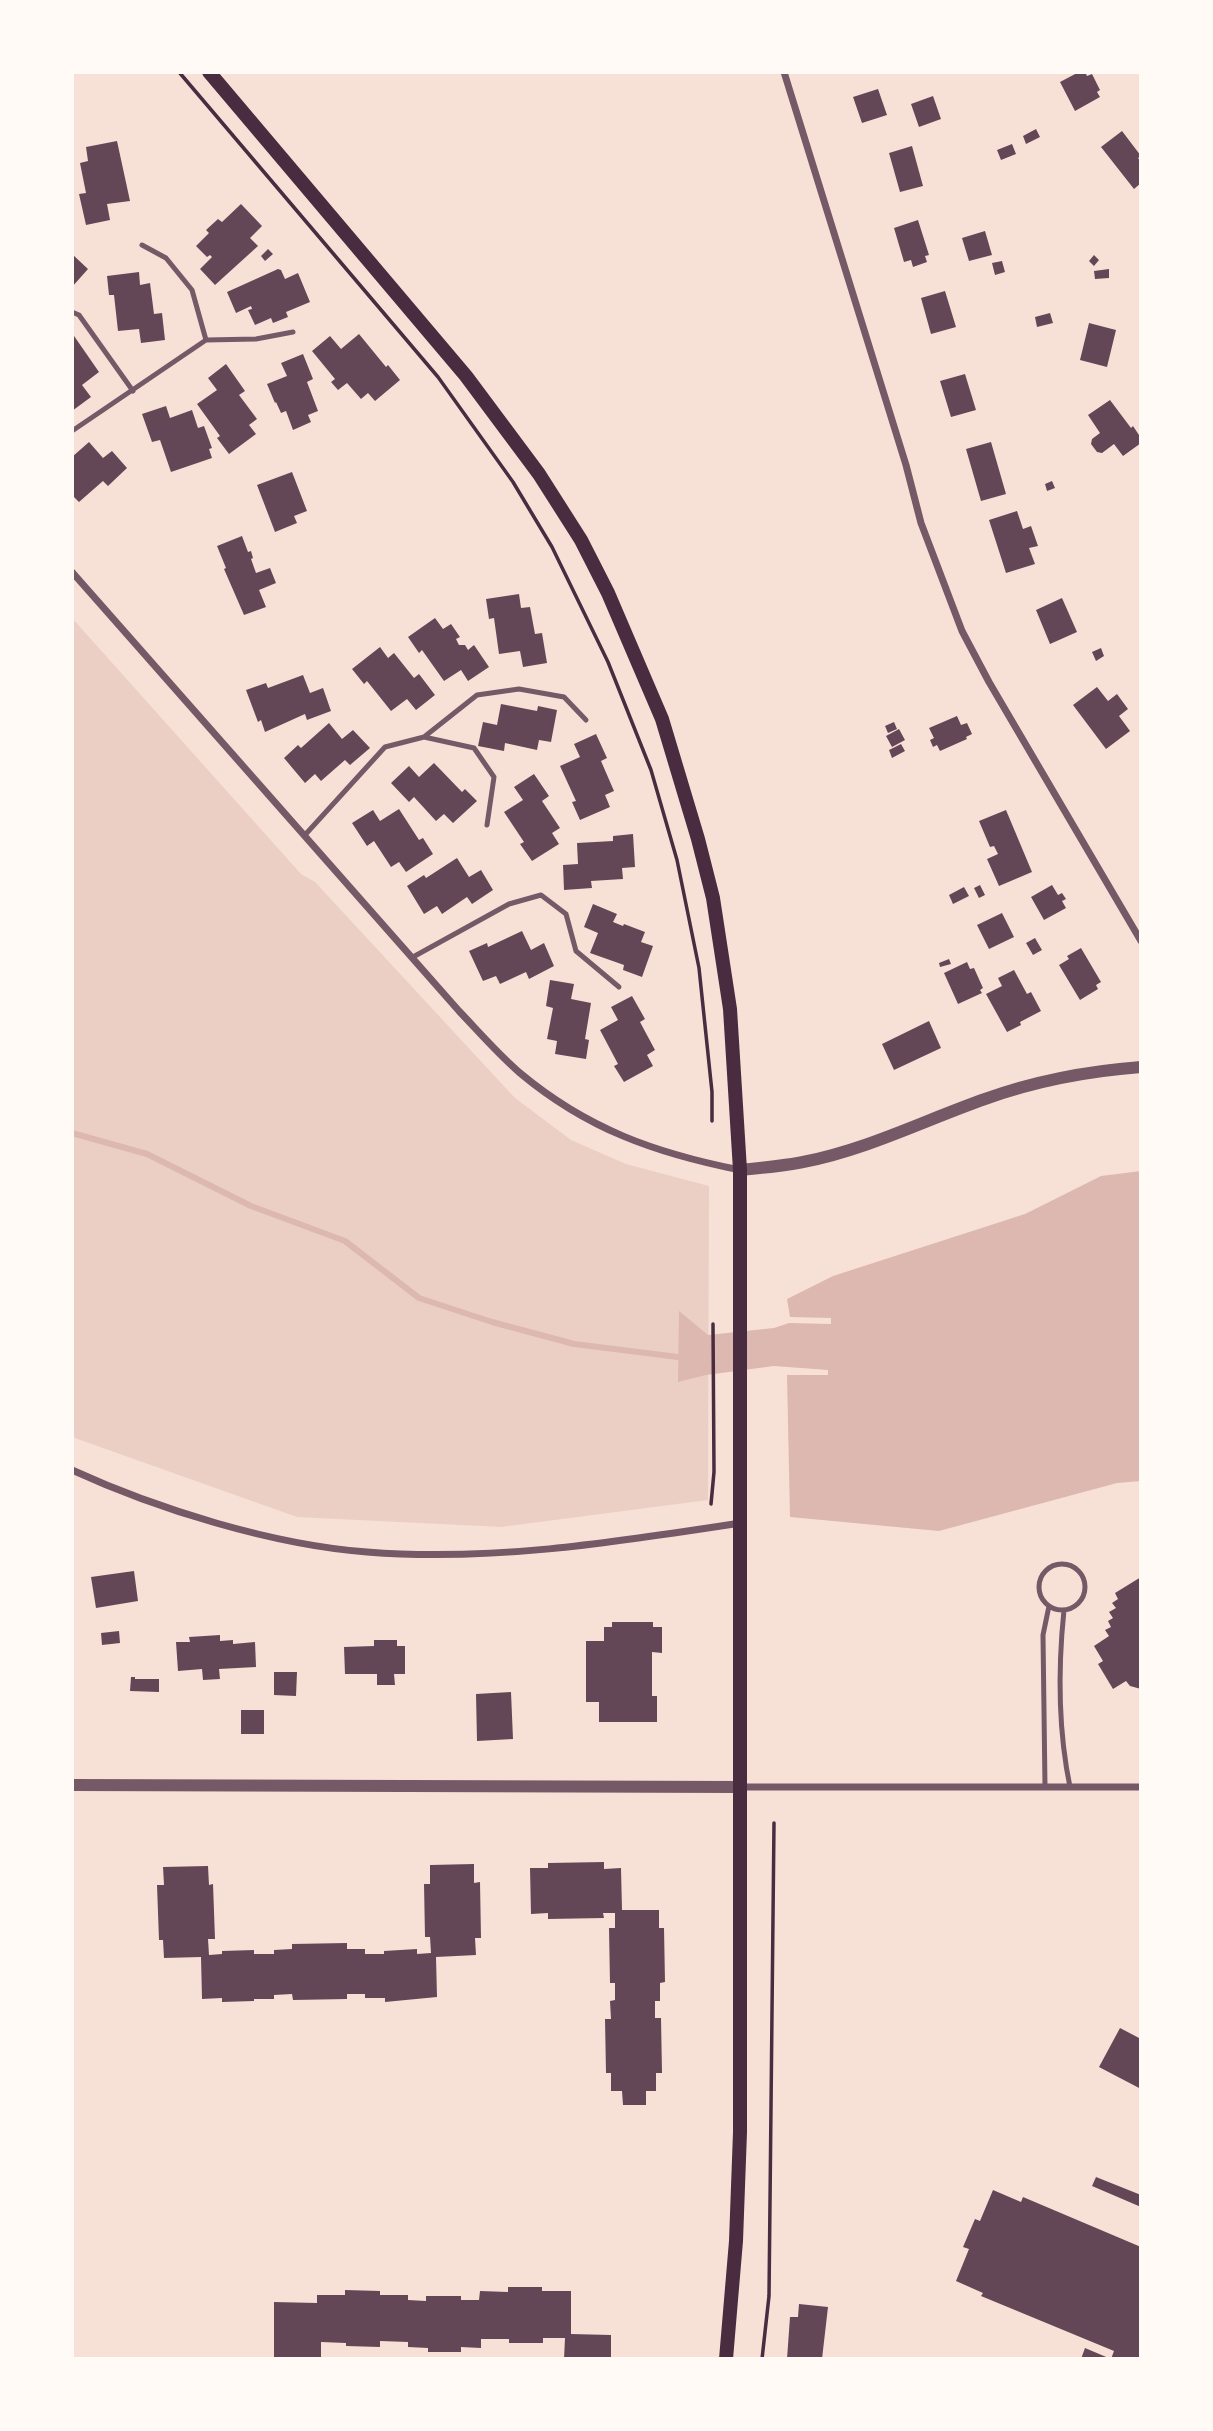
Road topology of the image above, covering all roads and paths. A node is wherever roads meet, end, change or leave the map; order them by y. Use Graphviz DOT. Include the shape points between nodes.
graph roads {
  1 [pos="179,72"];
  2 [pos="209,72"];
  3 [pos="785,72"];
  4 [pos="142,245"];
  5 [pos="72,312"];
  6 [pos="293,332"];
  7 [pos="206,340"];
  8 [pos="133,391"];
  9 [pos="72,431"];
  10 [pos="72,572"];
  11 [pos="586,720"];
  12 [pos="424,737"];
  13 [pos="487,825"];
  14 [pos="304,836"];
  15 [pos="1141,941"];
  16 [pos="413,957"];
  17 [pos="619,987"];
  18 [pos="1141,1067"];
  19 [pos="712,1121"];
  20 [pos="740,1170"];
  21 [pos="713,1324"];
  22 [pos="72,1469"];
  23 [pos="711,1504"];
  24 [pos="741,1523"];
  25 [pos="1049,1606"];
  26 [pos="1064,1609"];
  27 [pos="72,1785"];
  28 [pos="740,1787"];
  29 [pos="1045,1787"];
  30 [pos="1070,1787"];
  31 [pos="1141,1787"];
  32 [pos="774,1824"];
  33 [pos="726,2359"];
  34 [pos="762,2359"];
  1 -- 19 [label="path" via="438,377 513,482 552,547 608,662 651,770 677,860 699,968"];
  2 -- 20 [label="main road" via="466,376 539,474 608,593 662,719 712,898 730,1009"];
  3 -- 15 [label="street" via="940,578 989,682"];
  4 -- 7 [label="lane" via="166,258 192,290"];
  5 -- 8 [label="lane" via="79,315"];
  6 -- 7 [label="lane" via="256,339"];
  7 -- 8 [label="lane"];
  8 -- 9 [label="lane"];
  10 -- 14 [label="street"];
  11 -- 12 [label="lane" via="564,697 519,689 477,695"];
  12 -- 13 [label="lane" via="474,748 494,777"];
  12 -- 14 [label="lane" via="385,747"];
  14 -- 16 [label="street"];
  16 -- 17 [label="lane" via="509,904 541,895 566,914 576,951"];
  16 -- 20 [label="street" via="499,1053 575,1113 625,1139"];
  18 -- 20 [label="street" via="1068,1076 1019,1088 837,1153"];
  20 -- 24 [label="main road"];
  21 -- 23 [label="path"];
  22 -- 24 [label="street" via="146,1500 258,1533 318,1547 368,1552 532,1551"];
  24 -- 28 [label="main road"];
  25 -- 26 [label="lane"];
  25 -- 26 [label="lane" via="1040,1594 1044,1572 1056,1564 1071,1566 1082,1576 1084,1591 1077,1604"];
  25 -- 29 [label="lane" via="1043,1635"];
  26 -- 30 [label="lane" via="1061,1720"];
  27 -- 28 [label="street"];
  28 -- 29 [label="street"];
  28 -- 33 [label="main road" via="740,2132"];
  29 -- 30 [label="street"];
  30 -- 31 [label="street"];
  32 -- 34 [label="path" via="769,2296"];
}
